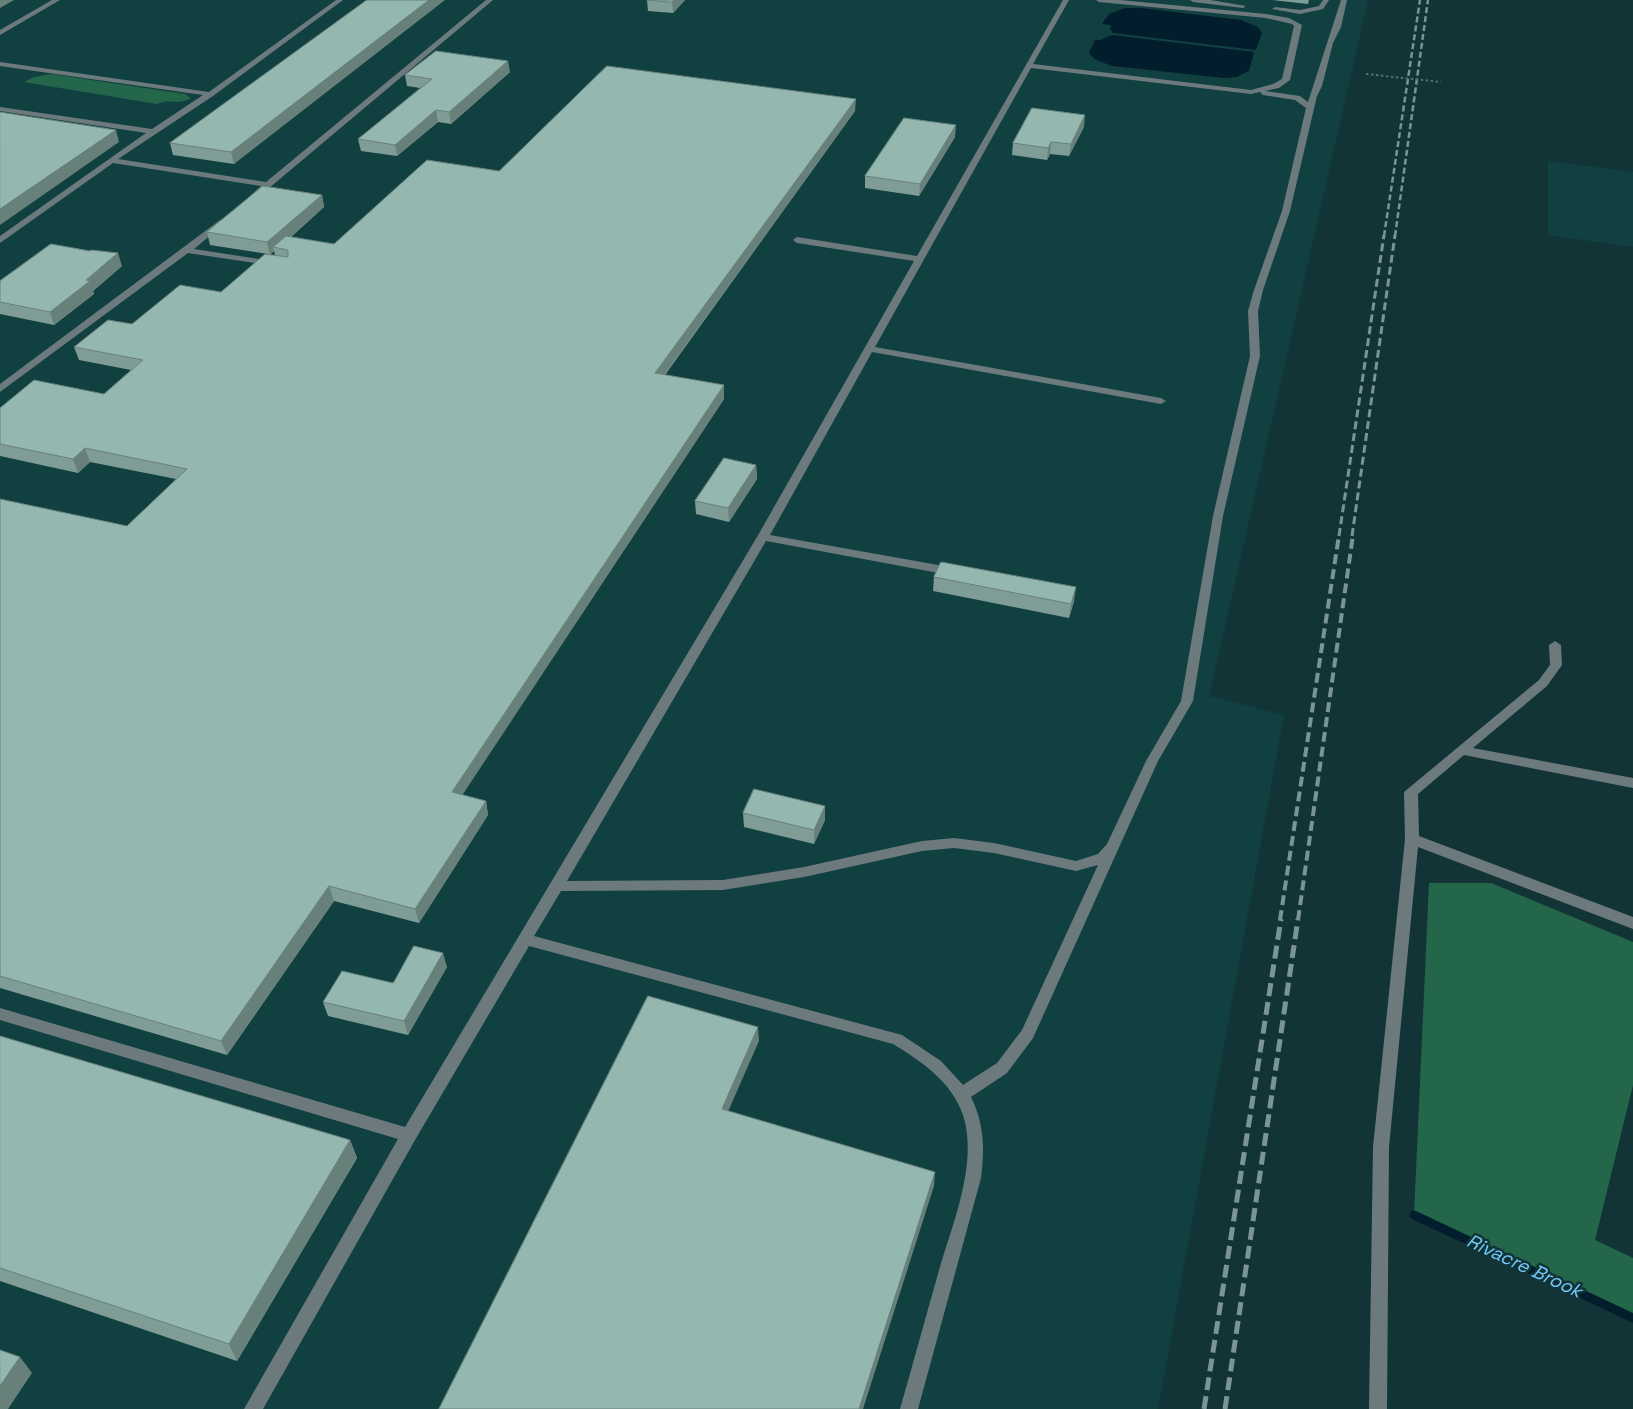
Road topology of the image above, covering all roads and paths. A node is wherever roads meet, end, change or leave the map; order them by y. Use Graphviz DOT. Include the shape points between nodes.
graph roads {
  1 [pos="57,0"];
  2 [pos="340,0"];
  3 [pos="490,0"];
  4 [pos="1066,0"];
  5 [pos="1099,0"];
  6 [pos="1193,0"];
  7 [pos="1326,0"];
  8 [pos="1344,0"];
  9 [pos="0,33"];
  10 [pos="0,64"];
  11 [pos="1029,66"];
  12 [pos="1366,74"];
  13 [pos="1441,82"];
  14 [pos="1251,92"];
  15 [pos="210,94"];
  16 [pos="1310,106"];
  17 [pos="0,109"];
  18 [pos="153,132"];
  19 [pos="112,160"];
  20 [pos="268,185"];
  21 [pos="244,204"];
  22 [pos="230,215"];
  23 [pos="0,240"];
  24 [pos="797,240"];
  25 [pos="186,250"];
  26 [pos="920,259"];
  27 [pos="278,264"];
  28 [pos="870,349"];
  29 [pos="0,389"];
  30 [pos="1161,401"];
  31 [pos="763,537"];
  32 [pos="969,575"];
  33 [pos="1555,645"];
  34 [pos="1461,750"];
  35 [pos="1633,782"];
  36 [pos="1412,839"];
  37 [pos="1113,848"];
  38 [pos="556,886"];
  39 [pos="1633,923"];
  40 [pos="524,938"];
  41 [pos="0,1014"];
  42 [pos="961,1095"];
  43 [pos="409,1135"];
  44 [pos="253,1409"];
  45 [pos="909,1409"];
  46 [pos="1378,1409"];
  1 -- 9 [label="street"];
  2 -- 15 [label="street"];
  3 -- 20 [label="street"];
  4 -- 11 [label="street"];
  5 -- 14 [label="street" via="1266,16 1295,22 1298,25 1286,80"];
  6 -- 7 [label="street" via="1300,12 1321,8"];
  8 -- 16 [label="street"];
  10 -- 15 [label="street"];
  11 -- 14 [label="street"];
  11 -- 26 [label="street"];
  12 -- 13 [label="path, bridge"];
  14 -- 16 [label="street" via="1296,98"];
  15 -- 18 [label="street"];
  16 -- 37 [label="street" via="1282,226 1252,312 1255,356 1218,516 1187,701 1152,761"];
  17 -- 18 [label="street"];
  18 -- 19 [label="street"];
  19 -- 20 [label="street"];
  19 -- 23 [label="street"];
  20 -- 21 [label="street"];
  22 -- 25 [label="street"];
  24 -- 26 [label="street"];
  25 -- 27 [label="street"];
  25 -- 29 [label="street"];
  26 -- 28 [label="street"];
  28 -- 30 [label="street"];
  28 -- 31 [label="street"];
  31 -- 32 [label="street"];
  31 -- 38 [label="street"];
  33 -- 34 [label="street" via="1556,665 1543,683"];
  34 -- 35 [label="street"];
  34 -- 36 [label="street" via="1411,792"];
  36 -- 39 [label="street"];
  36 -- 46 [label="street" via="1380,1147"];
  37 -- 38 [label="street" via="1103,858 1076,866 954,843 922,846 804,872 723,885"];
  37 -- 42 [label="street" via="1028,1034 1002,1068"];
  38 -- 40 [label="street"];
  40 -- 42 [label="street" via="897,1039 924,1054 951,1079"];
  40 -- 43 [label="street"];
  41 -- 43 [label="street"];
  42 -- 45 [label="street" via="968,1106 975,1132 975,1158 966,1206"];
  43 -- 44 [label="street"];
}
